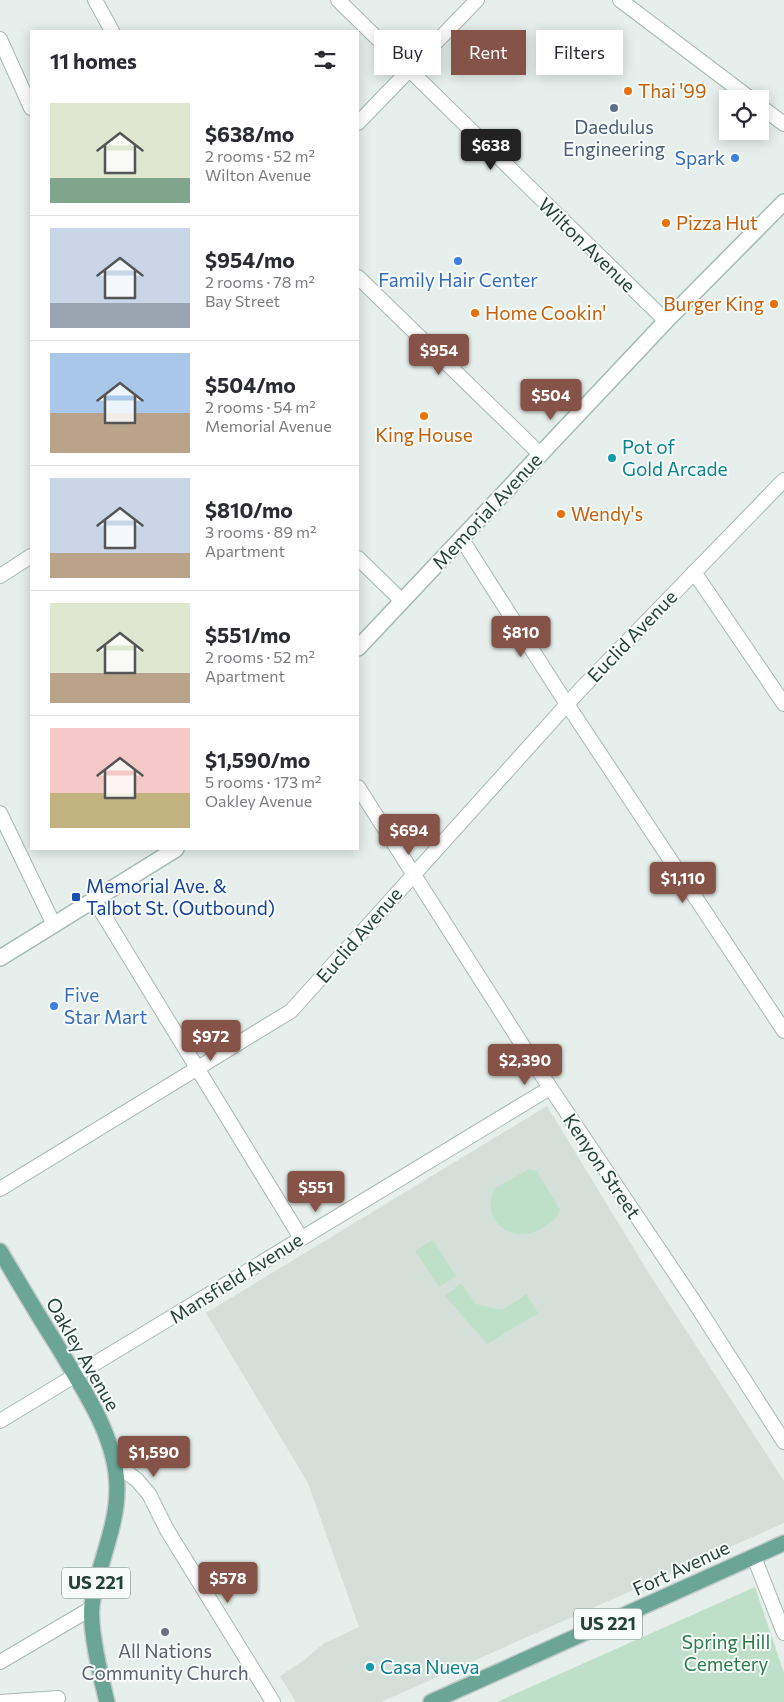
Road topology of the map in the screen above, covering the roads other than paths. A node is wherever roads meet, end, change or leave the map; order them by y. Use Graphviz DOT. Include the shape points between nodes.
graph roads {
  1 [pos="95,0"];
  2 [pos="338,0"];
  3 [pos="477,0"];
  4 [pos="620,0"];
  5 [pos="111,30"];
  6 [pos="374,37"];
  7 [pos="441,38"];
  8 [pos="0,39"];
  9 [pos="405,75"];
  10 [pos="411,75"];
  11 [pos="739,90"];
  12 [pos="30,106"];
  13 [pos="769,113"];
  14 [pos="359,122"];
  15 [pos="784,124"];
  16 [pos="784,202"];
  17 [pos="359,278"];
  18 [pos="666,321"];
  19 [pos="540,454"];
  20 [pos="784,480"];
  21 [pos="461,538"];
  22 [pos="30,557"];
  23 [pos="359,559"];
  24 [pos="694,572"];
  25 [pos="0,576"];
  26 [pos="402,601"];
  27 [pos="359,647"];
  28 [pos="567,704"];
  29 [pos="784,704"];
  30 [pos="359,789"];
  31 [pos="0,812"];
  32 [pos="174,850"];
  33 [pos="412,875"];
  34 [pos="94,901"];
  35 [pos="54,925"];
  36 [pos="0,958"];
  37 [pos="784,1031"];
  38 [pos="197,1067"];
  39 [pos="550,1088"];
  40 [pos="0,1189"];
  41 [pos="301,1238"];
  42 [pos="0,1251"];
  43 [pos="75,1376"];
  44 [pos="0,1421"];
  45 [pos="784,1442"];
  46 [pos="114,1464"];
  47 [pos="784,1544"];
  48 [pos="754,1557"];
  49 [pos="92,1608"];
  50 [pos="784,1633"];
  51 [pos="0,1662"];
  52 [pos="58,1698"];
  53 [pos="0,1702"];
  54 [pos="107,1702"];
  55 [pos="273,1702"];
  56 [pos="431,1702"];
  1 -- 5 [label="street"];
  2 -- 6 [label="street, Wilton Avenue"];
  3 -- 7 [label="street"];
  4 -- 11 [label="street"];
  8 -- 12 [label="street"];
  9 -- 14 [label="street"];
  10 -- 18 [label="street, Wilton Avenue"];
  13 -- 15 [label="street"];
  16 -- 18 [label="main road, Memorial Avenue"];
  17 -- 19 [label="street"];
  18 -- 19 [label="main road, Memorial Avenue"];
  19 -- 21 [label="main road, Memorial Avenue"];
  20 -- 24 [label="street, Euclid Avenue"];
  21 -- 26 [label="main road, Memorial Avenue"];
  21 -- 28 [label="street"];
  22 -- 25 [label="street"];
  23 -- 26 [label="street"];
  24 -- 28 [label="street, Euclid Avenue"];
  24 -- 29 [label="street"];
  26 -- 27 [label="main road, Memorial Avenue"];
  28 -- 33 [label="street, Euclid Avenue"];
  28 -- 37 [label="street"];
  30 -- 33 [label="street, Kenyon Street"];
  31 -- 35 [label="street"];
  32 -- 34 [label="main road"];
  33 -- 38 [label="street, Euclid Avenue" via="291,1011"];
  33 -- 39 [label="street, Kenyon Street"];
  34 -- 35 [label="main road"];
  34 -- 38 [label="street"];
  35 -- 36 [label="main road"];
  38 -- 40 [label="street, Euclid Avenue"];
  38 -- 41 [label="street"];
  39 -- 41 [label="street, Mansfield Avenue"];
  39 -- 45 [label="street, Kenyon Street"];
  41 -- 43 [label="street, Mansfield Avenue"];
  42 -- 43 [label="main road, Oakley Avenue / US 221"];
  43 -- 44 [label="street, Mansfield Avenue"];
  43 -- 46 [label="main road, Oakley Avenue / US 221" via="102,1427"];
  46 -- 49 [label="main road, US 221" via="117,1491 113,1519"];
  46 -- 55 [label="street" via="139,1482 149,1494"];
  47 -- 48 [label="main road, Fort Avenue / US 221"];
  48 -- 50 [label="street"];
  48 -- 56 [label="main road, Fort Avenue / US 221"];
  49 -- 51 [label="street"];
  49 -- 54 [label="main road, US 221" via="99,1671"];
  52 -- 53 [label="street"];
}
